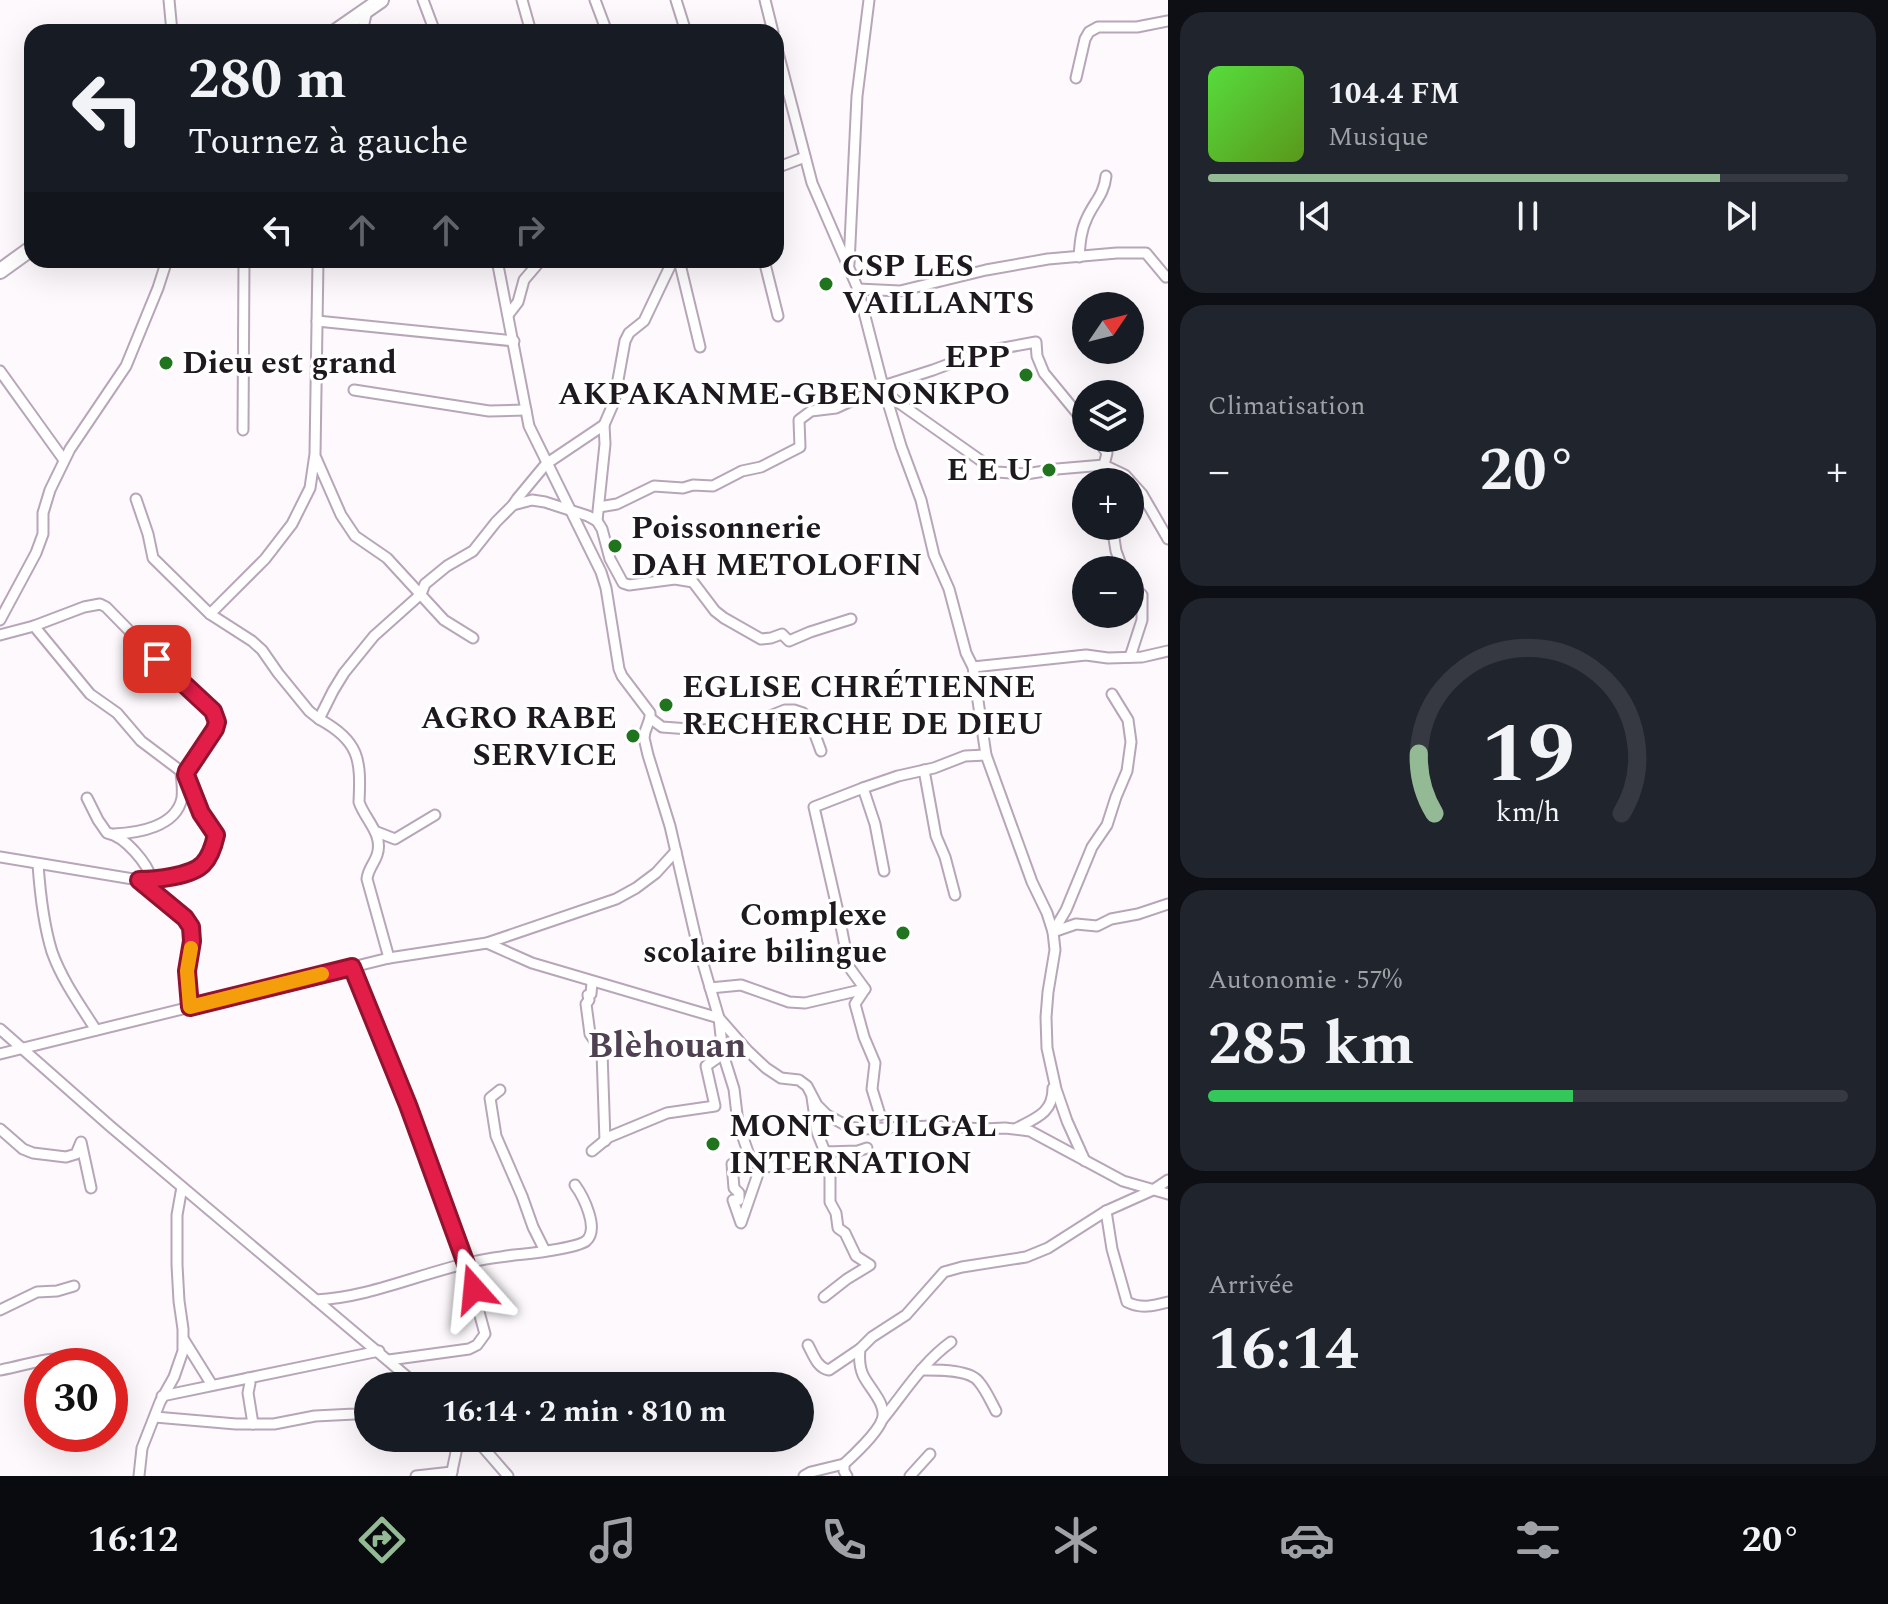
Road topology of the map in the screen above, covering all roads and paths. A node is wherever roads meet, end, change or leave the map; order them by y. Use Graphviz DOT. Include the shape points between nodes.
graph roads {
  1 [pos="169,0"];
  2 [pos="381,0"];
  3 [pos="423,0"];
  4 [pos="522,0"];
  5 [pos="595,0"];
  6 [pos="676,0"];
  7 [pos="765,0"];
  8 [pos="869,0"];
  9 [pos="367,10"];
  10 [pos="1168,21"];
  11 [pos="171,24"];
  12 [pos="347,24"];
  13 [pos="364,24"];
  14 [pos="432,24"];
  15 [pos="529,24"];
  16 [pos="604,24"];
  17 [pos="684,24"];
  18 [pos="771,24"];
  19 [pos="784,76"];
  20 [pos="1076,78"];
  21 [pos="805,157"];
  22 [pos="784,165"];
  23 [pos="1106,176"];
  24 [pos="24,254"];
  25 [pos="1079,257"];
  26 [pos="848,266"];
  27 [pos="164,268"];
  28 [pos="244,268"];
  29 [pos="318,268"];
  30 [pos="499,268"];
  31 [pos="534,268"];
  32 [pos="672,268"];
  33 [pos="678,268"];
  34 [pos="766,268"];
  35 [pos="0,271"];
  36 [pos="1168,276"];
  37 [pos="858,289"];
  38 [pos="508,315"];
  39 [pos="778,316"];
  40 [pos="317,321"];
  41 [pos="514,341"];
  42 [pos="700,347"];
  43 [pos="0,371"];
  44 [pos="354,390"];
  45 [pos="884,390"];
  46 [pos="1072,407"];
  47 [pos="526,410"];
  48 [pos="604,425"];
  49 [pos="243,430"];
  50 [pos="1106,452"];
  51 [pos="315,454"];
  52 [pos="64,460"];
  53 [pos="546,464"];
  54 [pos="1104,465"];
  55 [pos="1104,468"];
  56 [pos="310,488"];
  57 [pos="331,493"];
  58 [pos="136,499"];
  59 [pos="513,505"];
  60 [pos="599,507"];
  61 [pos="569,509"];
  62 [pos="597,521"];
  63 [pos="1168,539"];
  64 [pos="423,589"];
  65 [pos="210,614"];
  66 [pos="851,619"];
  67 [pos="0,620"];
  68 [pos="34,626"];
  69 [pos="1139,628"];
  70 [pos="0,635"];
  71 [pos="473,638"];
  72 [pos="1168,651"];
  73 [pos="1130,657"];
  74 [pos="973,667"];
  75 [pos="1112,694"];
  76 [pos="650,718"];
  77 [pos="319,719"];
  78 [pos="821,751"];
  79 [pos="986,755"];
  80 [pos="924,770"];
  81 [pos="183,774"];
  82 [pos="863,788"];
  83 [pos="87,798"];
  84 [pos="435,815"];
  85 [pos="377,832"];
  86 [pos="114,834"];
  87 [pos="395,839"];
  88 [pos="676,851"];
  89 [pos="378,854"];
  90 [pos="0,857"];
  91 [pos="38,864"];
  92 [pos="884,871"];
  93 [pos="139,880"];
  94 [pos="152,880"];
  95 [pos="955,895"];
  96 [pos="1168,904"];
  97 [pos="1053,932"];
  98 [pos="487,943"];
  99 [pos="389,958"];
  100 [pos="352,967"];
  101 [pos="592,982"];
  102 [pos="710,988"];
  103 [pos="865,989"];
  104 [pos="190,1007"];
  105 [pos="719,1018"];
  106 [pos="0,1029"];
  107 [pos="96,1030"];
  108 [pos="21,1048"];
  109 [pos="0,1054"];
  110 [pos="723,1054"];
  111 [pos="1053,1073"];
  112 [pos="500,1090"];
  113 [pos="812,1097"];
  114 [pos="880,1115"];
  115 [pos="1017,1128"];
  116 [pos="0,1129"];
  117 [pos="605,1141"];
  118 [pos="867,1148"];
  119 [pos="592,1151"];
  120 [pos="827,1152"];
  121 [pos="1085,1161"];
  122 [pos="732,1164"];
  123 [pos="760,1168"];
  124 [pos="1168,1180"];
  125 [pos="575,1185"];
  126 [pos="182,1187"];
  127 [pos="91,1188"];
  128 [pos="1153,1190"];
  129 [pos="1168,1194"];
  130 [pos="1106,1211"];
  131 [pos="545,1251"];
  132 [pos="466,1264"];
  133 [pos="74,1286"];
  134 [pos="824,1297"];
  135 [pos="316,1300"];
  136 [pos="1168,1302"];
  137 [pos="0,1310"];
  138 [pos="184,1339"];
  139 [pos="951,1342"];
  140 [pos="808,1345"];
  141 [pos="860,1349"];
  142 [pos="379,1351"];
  143 [pos="389,1360"];
  144 [pos="24,1366"];
  145 [pos="0,1370"];
  146 [pos="921,1370"];
  147 [pos="402,1372"];
  148 [pos="248,1378"];
  149 [pos="212,1385"];
  150 [pos="162,1396"];
  151 [pos="996,1411"];
  152 [pos="354,1414"];
  153 [pos="155,1417"];
  154 [pos="882,1420"];
  155 [pos="253,1424"];
  156 [pos="456,1452"];
  157 [pos="487,1452"];
  158 [pos="930,1454"];
  159 [pos="844,1464"];
  160 [pos="451,1474"];
  161 [pos="139,1476"];
  162 [pos="416,1476"];
  163 [pos="508,1476"];
  164 [pos="804,1476"];
  165 [pos="847,1476"];
  166 [pos="910,1476"];
  1 -- 11 [label="street"];
  2 -- 9 [label="highway"];
  3 -- 14 [label="street"];
  4 -- 15 [label="street"];
  5 -- 16 [label="street"];
  6 -- 17 [label="street"];
  7 -- 18 [label="street"];
  8 -- 26 [label="street" via="857,96"];
  9 -- 12 [label="highway"];
  9 -- 13 [label="street"];
  10 -- 20 [label="street" via="1089,32"];
  19 -- 21 [label="street"];
  21 -- 22 [label="street"];
  21 -- 26 [label="street"];
  23 -- 25 [label="street" via="1105,188 1087,216"];
  24 -- 35 [label="highway"];
  25 -- 36 [label="street" via="1146,253"];
  25 -- 37 [label="street" via="986,270 900,291"];
  26 -- 37 [label="street"];
  27 -- 52 [label="street" via="126,366"];
  28 -- 49 [label="street"];
  29 -- 40 [label="street"];
  30 -- 38 [label="street"];
  31 -- 38 [label="street"];
  32 -- 48 [label="street" via="644,321 625,341 614,402"];
  33 -- 42 [label="street"];
  34 -- 39 [label="street"];
  37 -- 45 [label="street"];
  38 -- 41 [label="street"];
  40 -- 41 [label="street"];
  40 -- 51 [label="street"];
  41 -- 47 [label="street"];
  43 -- 52 [label="street"];
  44 -- 47 [label="street" via="489,411"];
  45 -- 46 [label="street" via="981,352 1036,342 1044,373"];
  45 -- 54 [label="street" via="997,472"];
  45 -- 60 [label="street" via="836,408 811,411 799,420 800,447 761,467 713,486 654,486"];
  45 -- 74 [label="street"];
  47 -- 53 [label="street"];
  48 -- 53 [label="street"];
  48 -- 60 [label="street"];
  50 -- 54 [label="street"];
  51 -- 56 [label="street"];
  51 -- 57 [label="street"];
  52 -- 67 [label="street" via="43,513 36,553"];
  53 -- 59 [label="street"];
  53 -- 61 [label="street"];
  54 -- 55 [label="street"];
  54 -- 63 [label="street" via="1125,475 1142,494"];
  56 -- 57 [label="street"];
  56 -- 65 [label="street" via="292,524 265,559"];
  57 -- 64 [label="street" via="355,536"];
  58 -- 65 [label="street" via="153,558"];
  59 -- 61 [label="street" via="532,500"];
  59 -- 64 [label="street" via="473,551"];
  60 -- 62 [label="street"];
  61 -- 62 [label="street"];
  61 -- 76 [label="street" via="601,572 622,676"];
  62 -- 66 [label="street" via="623,583 693,582 715,611 761,639 782,634 789,641"];
  64 -- 71 [label="street" via="444,620"];
  64 -- 77 [label="street" via="344,673"];
  65 -- 77 [label="street" via="262,650"];
  68 -- 70 [label="street"];
  68 -- 81 [label="street" via="90,694"];
  68 -- 81 [label="street" via="100,604 208,706 216,717 215,729"];
  69 -- 73 [label="street"];
  72 -- 73 [label="street"];
  73 -- 74 [label="street" via="1086,655"];
  74 -- 79 [label="street"];
  75 -- 97 [label="street" via="1128,720 1127,771 1107,825"];
  76 -- 78 [label="street" via="662,727 703,730 794,710 810,721"];
  76 -- 88 [label="street" via="644,738"];
  77 -- 85 [label="street" via="343,736 356,754 359,802"];
  79 -- 80 [label="street"];
  79 -- 97 [label="street"];
  80 -- 82 [label="street"];
  80 -- 95 [label="street" via="936,836"];
  81 -- 86 [label="street" via="182,800 165,822"];
  81 -- 94 [label="street" via="216,838 199,867"];
  82 -- 92 [label="street"];
  82 -- 103 [label="street" via="814,807 849,967"];
  83 -- 86 [label="street" via="107,833"];
  84 -- 87 [label="street"];
  85 -- 87 [label="street"];
  85 -- 89 [label="street"];
  86 -- 94 [label="street" via="134,851"];
  87 -- 89 [label="street"];
  88 -- 98 [label="street" via="656,873 616,899"];
  88 -- 102 [label="street"];
  89 -- 99 [label="street" via="367,879"];
  90 -- 91 [label="street"];
  91 -- 93 [label="street"];
  91 -- 107 [label="street" via="53,953"];
  93 -- 94 [label="street"];
  93 -- 104 [label="street" via="191,927"];
  96 -- 97 [label="street" via="1097,926 1076,924"];
  97 -- 111 [label="street" via="1046,1017"];
  98 -- 99 [label="street"];
  98 -- 101 [label="street"];
  99 -- 100 [label="street"];
  100 -- 104 [label="street"];
  100 -- 132 [label="street"];
  101 -- 105 [label="street"];
  101 -- 117 [label="street" via="586,1004 590,1034 602,1052"];
  102 -- 103 [label="street" via="741,985 805,1003"];
  102 -- 105 [label="street"];
  103 -- 114 [label="street" via="855,1004 875,1063 872,1089"];
  104 -- 107 [label="street"];
  105 -- 110 [label="street"];
  105 -- 113 [label="street" via="766,1068 781,1078 799,1080"];
  106 -- 108 [label="street"];
  107 -- 108 [label="street"];
  108 -- 109 [label="street"];
  108 -- 126 [label="street"];
  110 -- 117 [label="street" via="706,1066 715,1106 667,1113"];
  110 -- 123 [label="street" via="738,1123 749,1155"];
  111 -- 115 [label="street" via="1048,1109"];
  111 -- 121 [label="street"];
  112 -- 131 [label="street" via="490,1098 496,1136"];
  113 -- 115 [label="street" via="827,1115 862,1129"];
  113 -- 120 [label="street" via="817,1132"];
  115 -- 121 [label="street"];
  116 -- 127 [label="street" via="33,1153 66,1157 76,1154 81,1142"];
  117 -- 119 [label="street"];
  118 -- 120 [label="street"];
  120 -- 123 [label="street" via="811,1160"];
  120 -- 134 [label="street" via="838,1228 856,1256 870,1265"];
  121 -- 128 [label="street"];
  122 -- 123 [label="street" via="739,1193 739,1200 733,1200 741,1223"];
  124 -- 128 [label="street"];
  125 -- 131 [label="street" via="587,1205 588,1239"];
  126 -- 135 [label="street"];
  126 -- 138 [label="street" via="177,1265"];
  128 -- 129 [label="street"];
  128 -- 130 [label="street"];
  130 -- 136 [label="street" via="1127,1302 1137,1307"];
  130 -- 141 [label="street" via="1026,1257 944,1272 906,1315"];
  131 -- 132 [label="street"];
  132 -- 135 [label="street" via="342,1299"];
  132 -- 143 [label="street" via="485,1334 477,1345"];
  133 -- 137 [label="street" via="37,1292"];
  135 -- 142 [label="street"];
  138 -- 149 [label="street"];
  138 -- 150 [label="street" via="179,1366"];
  139 -- 146 [label="street"];
  140 -- 141 [label="street" via="818,1364 829,1370"];
  141 -- 154 [label="street" via="862,1374 883,1409"];
  142 -- 143 [label="street"];
  142 -- 148 [label="street"];
  143 -- 147 [label="street"];
  144 -- 145 [label="street"];
  146 -- 151 [label="street" via="973,1376"];
  146 -- 154 [label="street"];
  148 -- 149 [label="street"];
  148 -- 155 [label="street"];
  149 -- 150 [label="street"];
  150 -- 153 [label="street"];
  152 -- 155 [label="street"];
  153 -- 155 [label="street"];
  153 -- 161 [label="street" via="142,1448"];
  154 -- 159 [label="street"];
  156 -- 160 [label="street"];
  157 -- 163 [label="street"];
  158 -- 166 [label="street"];
  159 -- 164 [label="street"];
  159 -- 165 [label="street"];
  160 -- 162 [label="street"];
}
